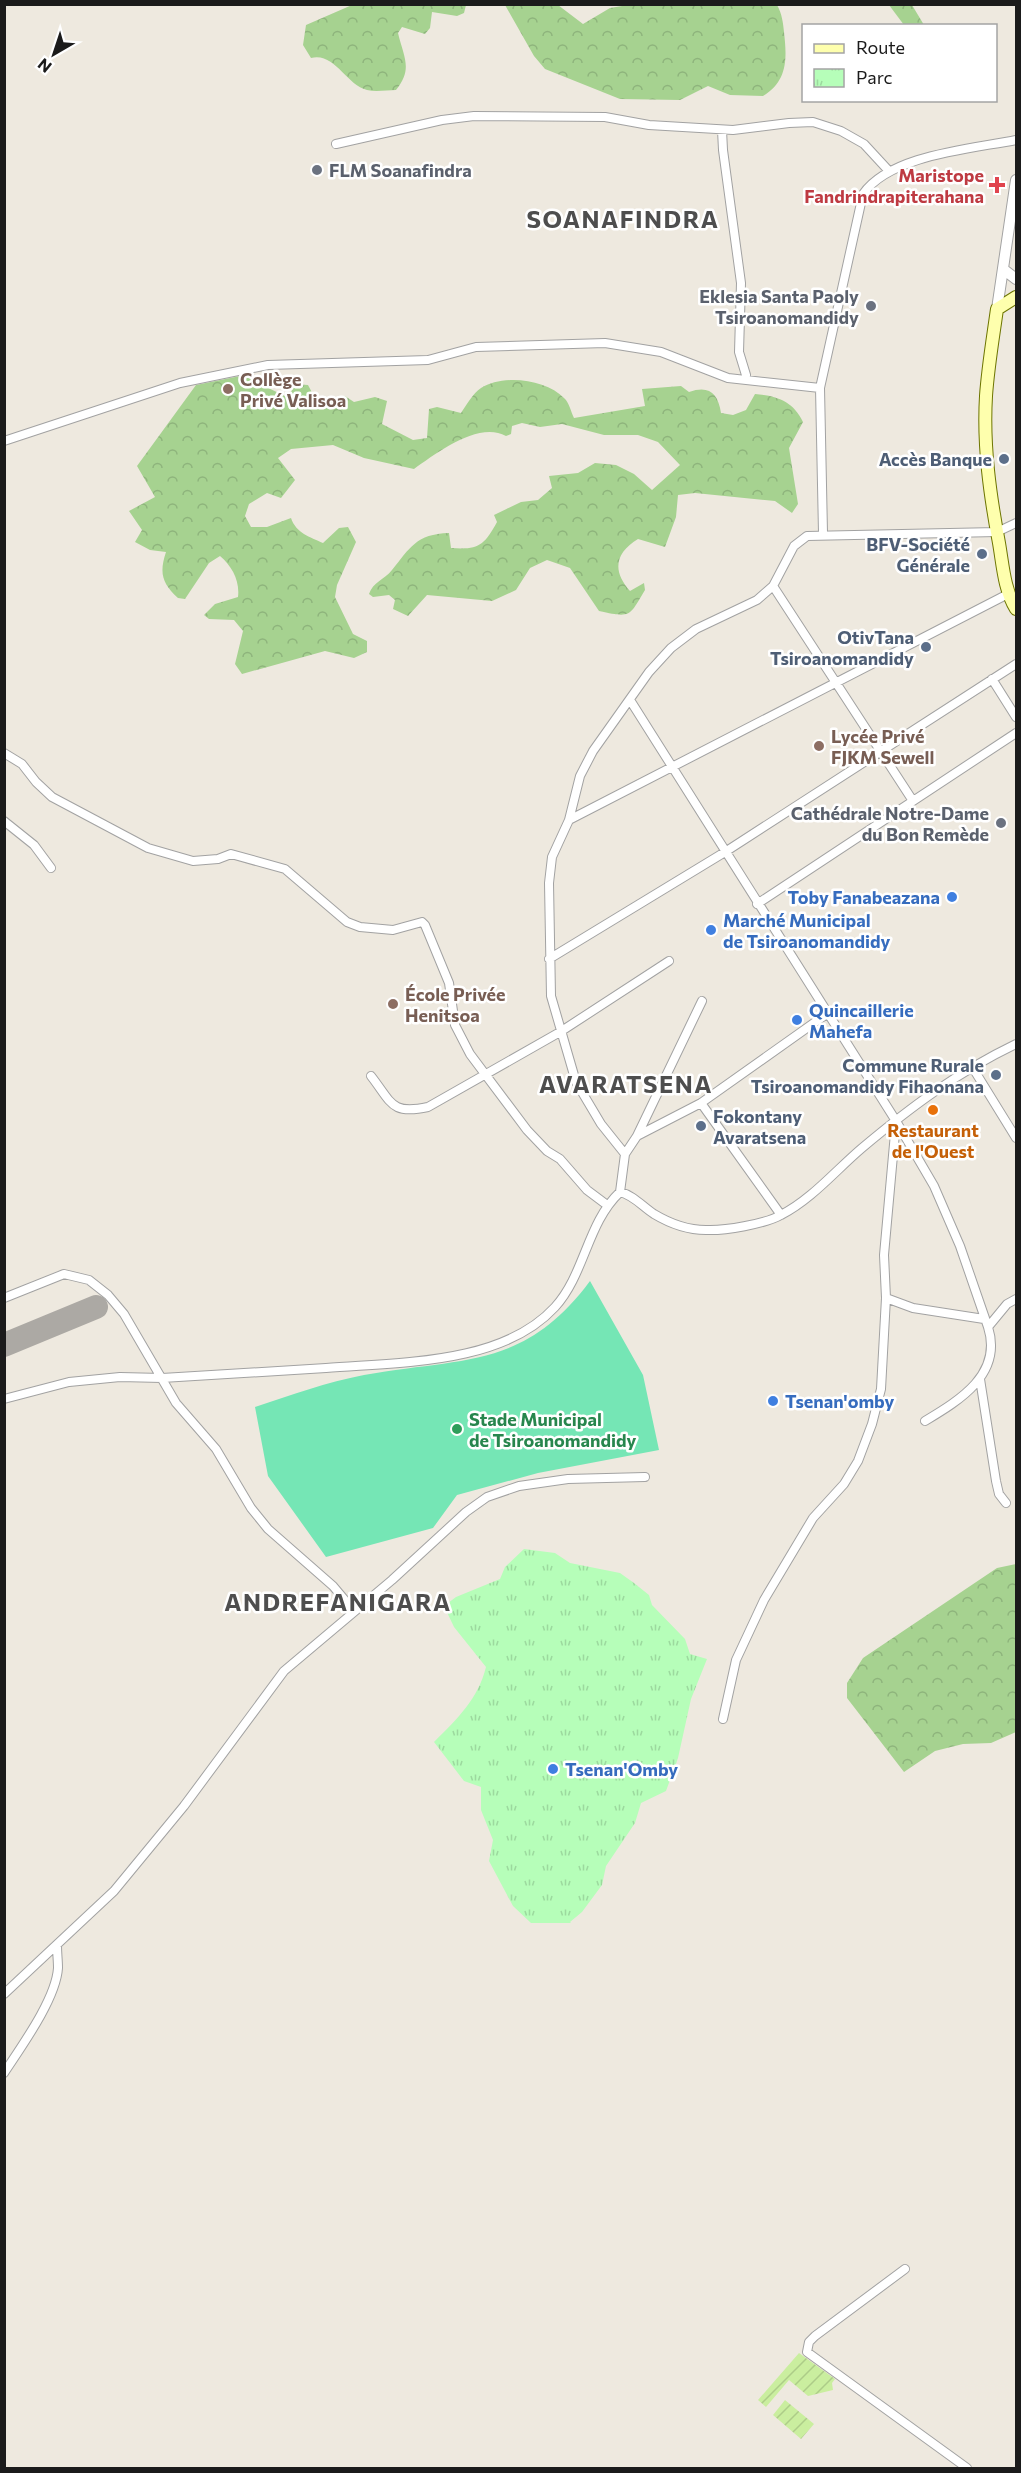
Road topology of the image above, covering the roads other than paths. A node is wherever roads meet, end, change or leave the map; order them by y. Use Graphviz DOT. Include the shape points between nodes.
graph roads {
  1 [pos="723,130"];
  2 [pos="1017,140"];
  3 [pos="336,144"];
  4 [pos="888,170"];
  5 [pos="1017,180"];
  6 [pos="1003,268"];
  7 [pos="1017,279"];
  8 [pos="1017,297"];
  9 [pos="997,309"];
  10 [pos="746,375"];
  11 [pos="820,388"];
  12 [pos="4,441"];
  13 [pos="1017,524"];
  14 [pos="997,532"];
  15 [pos="823,533"];
  16 [pos="773,586"];
  17 [pos="1008,594"];
  18 [pos="1017,609"];
  19 [pos="1017,664"];
  20 [pos="992,680"];
  21 [pos="836,682"];
  22 [pos="630,700"];
  23 [pos="1017,717"];
  24 [pos="1017,733"];
  25 [pos="880,750"];
  26 [pos="4,753"];
  27 [pos="672,768"];
  28 [pos="913,801"];
  29 [pos="569,820"];
  30 [pos="4,821"];
  31 [pos="725,852"];
  32 [pos="51,868"];
  33 [pos="758,904"];
  34 [pos="549,959"];
  35 [pos="669,962"];
  36 [pos="702,1001"];
  37 [pos="828,1013"];
  38 [pos="560,1032"];
  39 [pos="1017,1044"];
  40 [pos="971,1065"];
  41 [pos="486,1075"];
  42 [pos="371,1076"];
  43 [pos="701,1103"];
  44 [pos="896,1121"];
  45 [pos="637,1136"];
  46 [pos="1017,1138"];
  47 [pos="625,1154"];
  48 [pos="620,1192"];
  49 [pos="607,1205"];
  50 [pos="781,1215"];
  51 [pos="4,1298"];
  52 [pos="886,1298"];
  53 [pos="1017,1299"];
  54 [pos="984,1319"];
  55 [pos="988,1327"];
  56 [pos="162,1378"];
  57 [pos="980,1379"];
  58 [pos="4,1400"];
  59 [pos="925,1421"];
  60 [pos="645,1477"];
  61 [pos="1006,1503"];
  62 [pos="354,1611"];
  63 [pos="723,1719"];
  64 [pos="57,1945"];
  65 [pos="4,1994"];
  66 [pos="4,2073"];
  67 [pos="905,2269"];
  68 [pos="967,2469"];
  1 -- 3 [label="street" via="649,125 605,117 474,116"];
  1 -- 4 [label="street" via="813,122 842,130 864,144"];
  1 -- 10 [label="street" via="741,283 739,352"];
  2 -- 4 [label="street"];
  4 -- 11 [label="street" via="872,181 863,194"];
  5 -- 6 [label="street"];
  6 -- 7 [label="street"];
  6 -- 9 [label="street"];
  8 -- 9 [label="main road"];
  9 -- 14 [label="main road" via="986,396 987,466"];
  11 -- 12 [label="street" via="728,378 661,352 605,343 476,347 428,360 268,365 180,383"];
  11 -- 15 [label="street"];
  13 -- 14 [label="street"];
  14 -- 15 [label="street"];
  14 -- 17 [label="main road"];
  15 -- 16 [label="street" via="807,536 794,546"];
  16 -- 21 [label="street"];
  16 -- 22 [label="street" via="757,600 688,635 649,672"];
  17 -- 18 [label="main road"];
  17 -- 21 [label="street"];
  19 -- 20 [label="street"];
  20 -- 23 [label="street"];
  20 -- 25 [label="street"];
  21 -- 25 [label="street"];
  21 -- 27 [label="street"];
  22 -- 27 [label="street"];
  22 -- 29 [label="street" via="580,776"];
  24 -- 28 [label="street"];
  25 -- 28 [label="street"];
  25 -- 31 [label="street"];
  26 -- 41 [label="street" via="22,764 52,797 148,848 193,861 231,854 285,869 347,922 360,927 393,930 422,922 449,983 454,1025"];
  27 -- 29 [label="street"];
  27 -- 31 [label="street"];
  28 -- 33 [label="street"];
  29 -- 34 [label="street" via="552,857"];
  30 -- 32 [label="street" via="34,845"];
  31 -- 33 [label="street"];
  31 -- 34 [label="street"];
  33 -- 37 [label="street"];
  34 -- 38 [label="street" via="551,996"];
  35 -- 38 [label="street"];
  36 -- 45 [label="street"];
  37 -- 43 [label="street"];
  37 -- 44 [label="street"];
  38 -- 41 [label="street"];
  38 -- 47 [label="street" via="576,1082"];
  39 -- 40 [label="street"];
  40 -- 44 [label="street"];
  40 -- 46 [label="street"];
  41 -- 42 [label="street" via="428,1107 408,1112 396,1108"];
  41 -- 49 [label="street" via="527,1130"];
  43 -- 45 [label="street"];
  43 -- 50 [label="street"];
  44 -- 50 [label="street"];
  44 -- 52 [label="street" via="884,1255"];
  44 -- 54 [label="street" via="934,1186 960,1246"];
  45 -- 47 [label="street"];
  47 -- 48 [label="street"];
  48 -- 49 [label="street"];
  48 -- 50 [label="street" via="679,1226 707,1231 765,1222"];
  49 -- 56 [label="street" via="555,1307 529,1329 505,1341 437,1360"];
  51 -- 56 [label="street" via="64,1274 89,1280 124,1314"];
  52 -- 54 [label="street" via="913,1308"];
  52 -- 63 [label="street" via="881,1389 858,1461 844,1484 813,1518 764,1600 736,1660"];
  53 -- 55 [label="street" via="1007,1304"];
  54 -- 55 [label="street"];
  55 -- 57 [label="street" via="993,1343 991,1360"];
  56 -- 58 [label="street" via="69,1382"];
  56 -- 62 [label="street" via="176,1403 216,1449 268,1529 333,1586"];
  57 -- 59 [label="street" via="953,1404"];
  57 -- 61 [label="street" via="996,1481"];
  60 -- 62 [label="street" via="568,1479 519,1486 487,1497"];
  62 -- 64 [label="street" via="284,1671 184,1806 114,1891"];
  64 -- 65 [label="street"];
  64 -- 66 [label="street" via="58,1971 47,2001"];
  67 -- 68 [label="street" via="815,2336 807,2352"];
}
